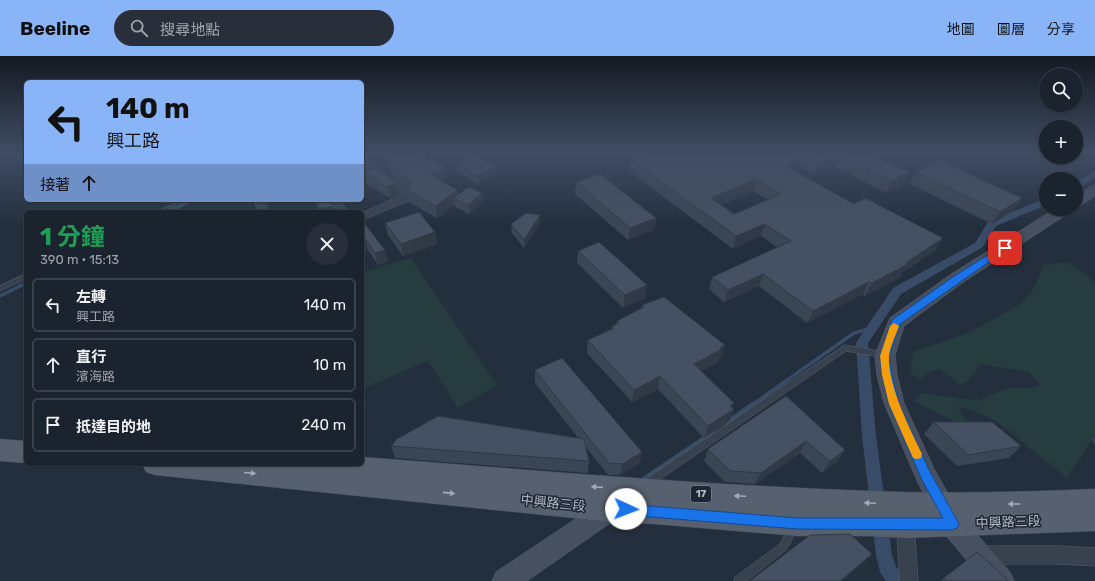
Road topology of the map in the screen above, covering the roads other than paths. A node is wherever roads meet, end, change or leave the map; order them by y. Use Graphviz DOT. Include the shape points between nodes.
graph roads {
  1 [pos="386,178"];
  2 [pos="1095,190"];
  3 [pos="1083,198"];
  4 [pos="181,202"];
  5 [pos="164,210"];
  6 [pos="364,216"];
  7 [pos="1054,216"];
  8 [pos="24,277"];
  9 [pos="0,288"];
  10 [pos="884,356"];
  11 [pos="0,438"];
  12 [pos="24,441"];
  13 [pos="0,450"];
  14 [pos="24,452"];
  15 [pos="175,466"];
  16 [pos="333,466"];
  17 [pos="638,490"];
  18 [pos="1095,502"];
  19 [pos="612,509"];
  20 [pos="947,514"];
  21 [pos="1095,518"];
  22 [pos="797,523"];
  23 [pos="905,524"];
  24 [pos="979,555"];
  25 [pos="1095,557"];
  26 [pos="505,581"];
  27 [pos="740,581"];
  28 [pos="909,581"];
  29 [pos="1001,581"];
  1 -- 6 [label="street" via="407,195 404,199"];
  2 -- 3 [label="street"];
  4 -- 5 [label="lane"];
  7 -- 10 [label="street" via="956,279 896,323"];
  8 -- 9 [label="lane"];
  10 -- 17 [label="lane" via="844,348"];
  10 -- 20 [label="street" via="894,404 926,476"];
  11 -- 12 [label="main road"];
  13 -- 14 [label="main road"];
  15 -- 19 [label="main road, 中興路三段 / 17, one-way"];
  17 -- 16 [label="main road, 中興路三段 / 17, one-way"];
  17 -- 19 [label="street"];
  23 -- 17 [label="main road, 中興路三段 / 17, one-way" via="863,503"];
  18 -- 20 [label="main road, 中興路三段 / 17, one-way" via="1032,504"];
  19 -- 22 [label="main road, 中興路三段 / 17"];
  19 -- 26 [label="street"];
  20 -- 21 [label="main road, 中興路三段 / 17"];
  20 -- 23 [label="main road, 中興路三段 / 17"];
  20 -- 24 [label="street"];
  22 -- 23 [label="main road, 中興路三段 / 17"];
  22 -- 27 [label="lane" via="783,547"];
  23 -- 28 [label="street"];
  24 -- 25 [label="street"];
  24 -- 29 [label="street"];
}
